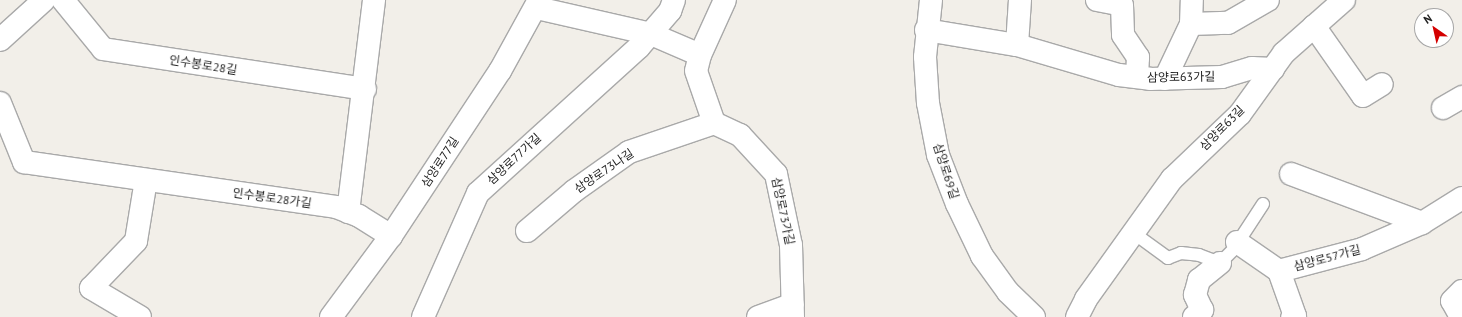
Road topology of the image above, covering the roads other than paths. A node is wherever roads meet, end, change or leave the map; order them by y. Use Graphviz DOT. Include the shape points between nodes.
graph roads {
  1 [pos="44,0"];
  2 [pos="64,0"];
  3 [pos="374,0"];
  4 [pos="674,0"];
  5 [pos="725,0"];
  6 [pos="931,0"];
  7 [pos="1020,0"];
  8 [pos="1097,0"];
  9 [pos="1192,0"];
  10 [pos="1268,0"];
  11 [pos="1344,0"];
  12 [pos="538,4"];
  13 [pos="1191,24"];
  14 [pos="1314,26"];
  15 [pos="926,30"];
  16 [pos="651,34"];
  17 [pos="0,40"];
  18 [pos="1017,45"];
  19 [pos="700,55"];
  20 [pos="1273,69"];
  21 [pos="1137,77"];
  22 [pos="1165,79"];
  23 [pos="1382,84"];
  24 [pos="365,89"];
  25 [pos="1462,97"];
  26 [pos="0,103"];
  27 [pos="1443,108"];
  28 [pos="714,123"];
  29 [pos="1291,174"];
  30 [pos="146,180"];
  31 [pos="1462,198"];
  32 [pos="1263,204"];
  33 [pos="348,212"];
  34 [pos="1422,223"];
  35 [pos="527,231"];
  36 [pos="1135,234"];
  37 [pos="391,236"];
  38 [pos="1237,242"];
  39 [pos="1220,264"];
  40 [pos="1279,271"];
  41 [pos="1462,291"];
  42 [pos="793,310"];
  43 [pos="140,317"];
  44 [pos="331,317"];
  45 [pos="423,317"];
  46 [pos="758,317"];
  47 [pos="1034,317"];
  48 [pos="1077,317"];
  49 [pos="1194,317"];
  50 [pos="1292,317"];
  51 [pos="1461,317"];
  1 -- 17 [label="street"];
  2 -- 24 [label="street, 인수봉로28길" via="103,49"];
  3 -- 24 [label="street"];
  4 -- 16 [label="street, 삼양로77가길" via="670,11"];
  5 -- 19 [label="street"];
  6 -- 15 [label="street, 삼양로69길"];
  7 -- 18 [label="street"];
  8 -- 21 [label="street, 삼양로63가길" via="1122,5 1123,35 1138,57"];
  9 -- 13 [label="street"];
  10 -- 13 [label="street" via="1228,23"];
  11 -- 14 [label="street, 삼양로63길"];
  12 -- 16 [label="street"];
  12 -- 37 [label="street, 삼양로77길" via="500,72"];
  13 -- 22 [label="street"];
  14 -- 20 [label="street, 삼양로63길" via="1284,53"];
  14 -- 23 [label="street" via="1363,96"];
  15 -- 18 [label="street, 삼양로63가길"];
  15 -- 47 [label="street, 삼양로69길" via="928,103 941,162 957,204 982,256 1008,292"];
  16 -- 19 [label="street"];
  16 -- 45 [label="street, 삼양로77가길" via="478,193"];
  18 -- 21 [label="street, 삼양로63가길"];
  19 -- 28 [label="street" via="696,71"];
  20 -- 22 [label="street, 삼양로63가길" via="1252,68 1222,77"];
  20 -- 36 [label="street, 삼양로63길" via="1240,114 1172,178"];
  21 -- 22 [label="street, 삼양로63가길"];
  24 -- 33 [label="street"];
  25 -- 27 [label="street"];
  26 -- 30 [label="street, 인수봉로28가길" via="24,162"];
  28 -- 35 [label="street, 삼양로73나길" via="629,152 574,191"];
  28 -- 42 [label="street, 삼양로73가길" via="740,135 776,174 791,245"];
  29 -- 34 [label="street"];
  30 -- 33 [label="street, 인수봉로28가길" via="336,207"];
  30 -- 43 [label="street" via="136,241 91,288"];
  31 -- 34 [label="street, 삼양로57가길"];
  32 -- 38 [label="lane"];
  33 -- 37 [label="street, 인수봉로28가길"];
  34 -- 40 [label="street, 삼양로57가길" via="1362,249"];
  36 -- 39 [label="lane" via="1168,258 1181,253 1199,255"];
  36 -- 48 [label="street, 삼양로63길" via="1086,299"];
  37 -- 44 [label="street, 삼양로77길"];
  38 -- 39 [label="lane"];
  38 -- 40 [label="street, 삼양로57가길"];
  39 -- 49 [label="street" via="1199,280 1195,295 1202,310"];
  40 -- 50 [label="street" via="1295,316"];
  41 -- 51 [label="street" via="1452,301"];
  42 -- 46 [label="street"];
}
